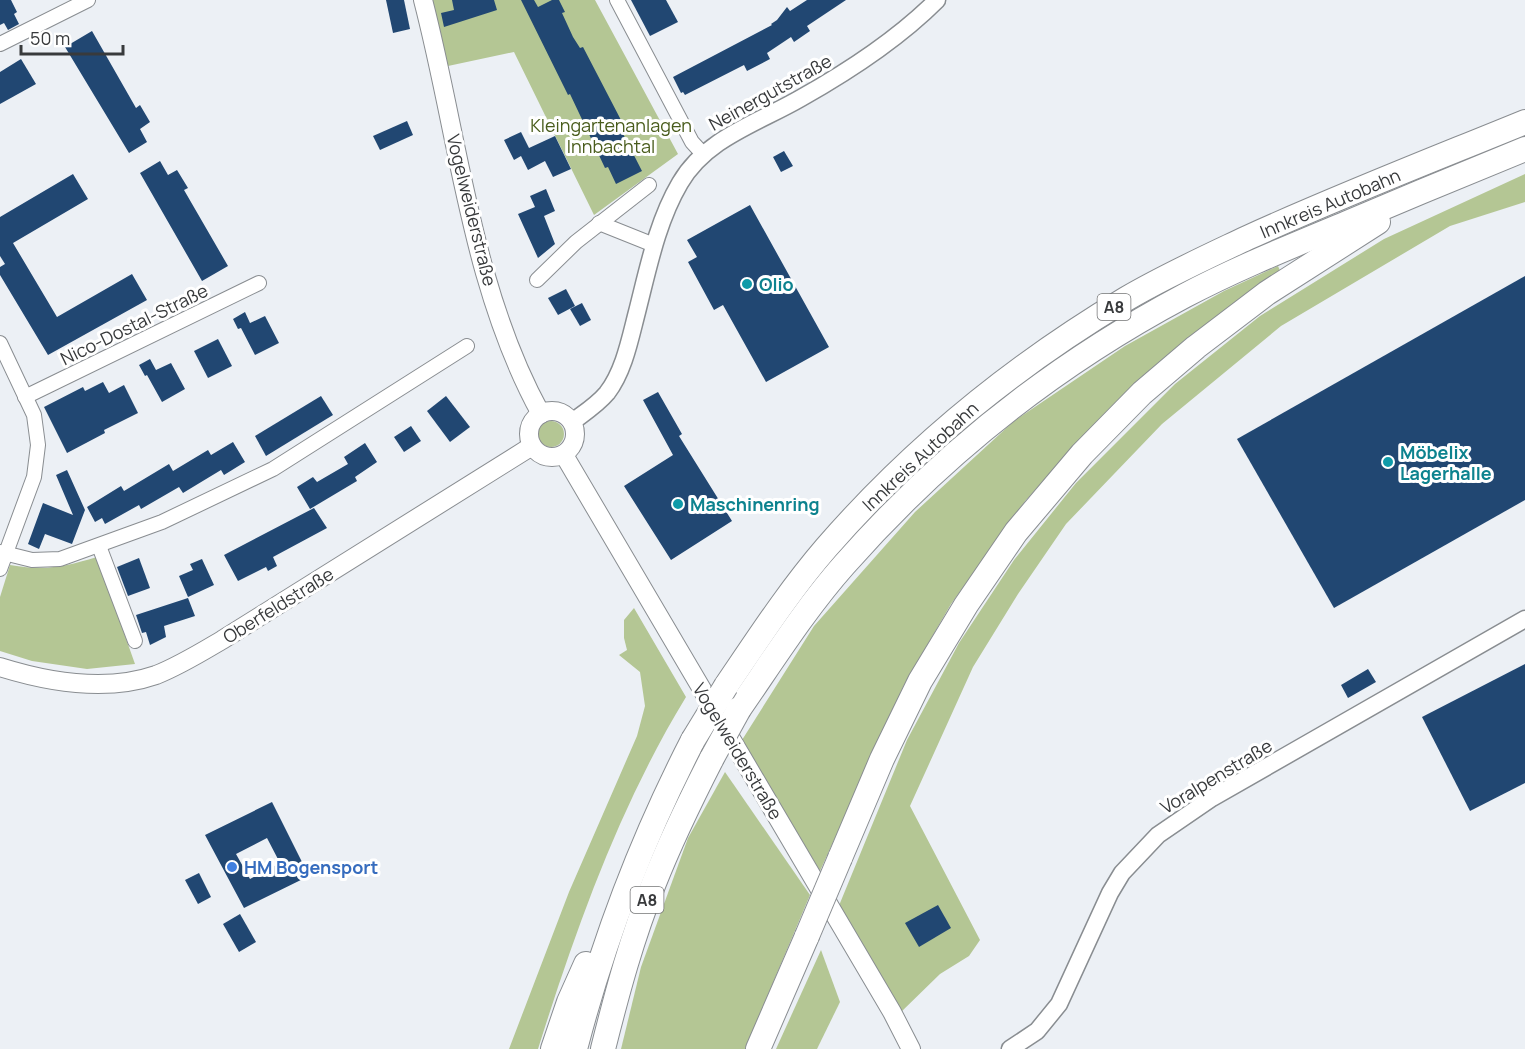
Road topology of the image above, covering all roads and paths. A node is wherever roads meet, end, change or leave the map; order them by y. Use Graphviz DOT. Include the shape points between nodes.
graph roads {
  1 [pos="88,0"];
  2 [pos="423,0"];
  3 [pos="617,0"];
  4 [pos="938,0"];
  5 [pos="0,44"];
  6 [pos="1525,122"];
  7 [pos="1525,149"];
  8 [pos="703,154"];
  9 [pos="649,184"];
  10 [pos="1431,188"];
  11 [pos="599,223"];
  12 [pos="654,245"];
  13 [pos="537,280"];
  14 [pos="259,283"];
  15 [pos="0,343"];
  16 [pos="467,345"];
  17 [pos="25,397"];
  18 [pos="541,414"];
  19 [pos="572,422"];
  20 [pos="532,446"];
  21 [pos="564,455"];
  22 [pos="99,546"];
  23 [pos="3,553"];
  24 [pos="0,569"];
  25 [pos="1525,619"];
  26 [pos="135,641"];
  27 [pos="0,667"];
  28 [pos="625,887"];
  29 [pos="553,1049"];
  30 [pos="575,1049"];
  31 [pos="603,1049"];
  32 [pos="758,1049"];
  33 [pos="911,1049"];
  34 [pos="1010,1049"];
  1 -- 5 [label="street"];
  2 -- 18 [label="main road, Vogelweiderstraße" via="485,268 507,340"];
  3 -- 8 [label="street" via="692,142"];
  4 -- 8 [label="street, Neinergutstraße" via="850,69 717,142"];
  6 -- 28 [label="highway, Innkreis Autobahn / A8, bridge" via="1293,217 1127,298 1044,352 956,420 875,495 780,605 693,740"];
  7 -- 10 [label="highway, Innkreis Autobahn / A8"];
  8 -- 12 [label="street, Neinergutstraße" via="681,182"];
  9 -- 11 [label="street"];
  10 -- 31 [label="highway, Innkreis Autobahn / A8, bridge" via="1259,259 1112,338 1018,402 932,474 850,559 792,633 739,709 711,758 653,884 620,982"];
  10 -- 32 [label="highway, bridge" via="1267,293 1205,340 1142,393 1082,454 1016,532 920,681 882,759"];
  11 -- 12 [label="street"];
  11 -- 13 [label="street"];
  12 -- 19 [label="street, Neinergutstraße" via="616,378 598,403"];
  14 -- 17 [label="street, Nico-Dostal-Straße"];
  15 -- 17 [label="street"];
  16 -- 22 [label="street" via="273,469 162,522"];
  17 -- 23 [label="street" via="34,415 38,458 29,493"];
  18 -- 19 [label="main road" via="561,413"];
  18 -- 20 [label="main road" via="529,432"];
  19 -- 21 [label="main road" via="575,440"];
  20 -- 21 [label="main road" via="550,458"];
  20 -- 27 [label="main road, Oberfeldstraße" via="184,663 123,682 87,684"];
  21 -- 33 [label="main road, Vogelweiderstraße"];
  22 -- 23 [label="street" via="60,559 32,560"];
  22 -- 26 [label="street"];
  23 -- 24 [label="street"];
  25 -- 34 [label="street, Voralpenstraße" via="1212,798 1158,835 1122,873 1110,893 1059,1004 1036,1031"];
  28 -- 29 [label="highway" via="568,1002"];
  28 -- 30 [label="highway, Innkreis Autobahn / A8"];
}
